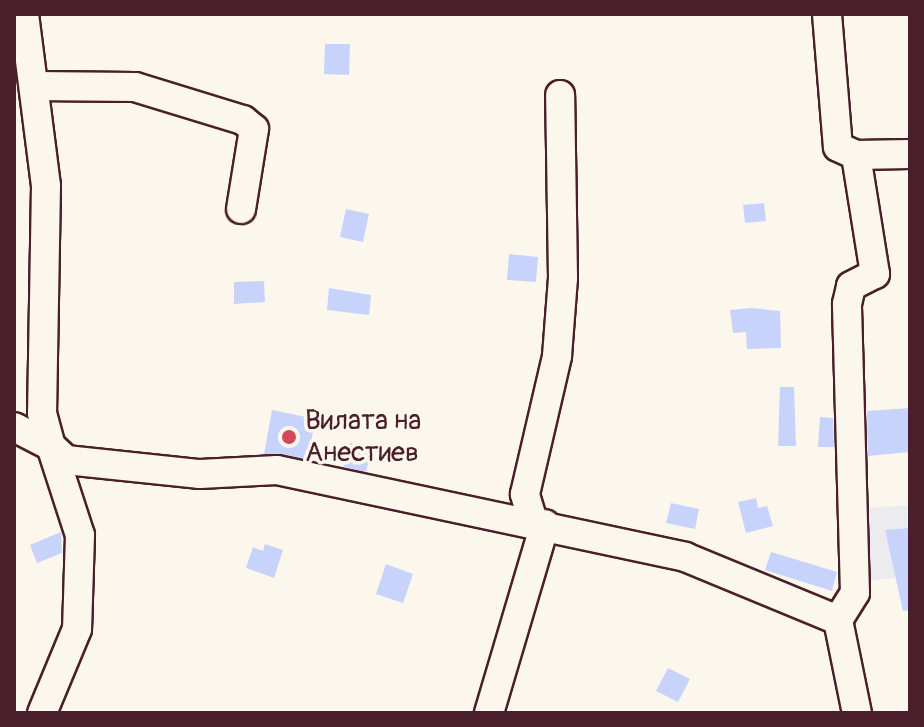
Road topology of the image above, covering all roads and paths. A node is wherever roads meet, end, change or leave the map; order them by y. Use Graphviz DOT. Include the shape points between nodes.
graph roads {
  1 [pos="24,14"];
  2 [pos="827,14"];
  3 [pos="34,86"];
  4 [pos="560,95"];
  5 [pos="910,154"];
  6 [pos="856,155"];
  7 [pos="241,209"];
  8 [pos="14,427"];
  9 [pos="51,446"];
  10 [pos="539,523"];
  11 [pos="838,620"];
  12 [pos="42,713"];
  13 [pos="489,713"];
  14 [pos="857,713"];
  1 -- 3 [label="street"];
  2 -- 6 [label="street" via="838,147"];
  3 -- 7 [label="street" via="135,87 243,120 254,129"];
  3 -- 9 [label="street" via="46,186 42,413"];
  4 -- 10 [label="street" via="563,278 557,356 525,494"];
  5 -- 6 [label="street"];
  6 -- 11 [label="street" via="875,274 851,286 847,304 855,593"];
  8 -- 9 [label="street"];
  9 -- 10 [label="street" via="88,467 277,470"];
  9 -- 12 [label="street" via="80,535 77,629"];
  10 -- 11 [label="street" via="685,557"];
  10 -- 13 [label="street"];
  11 -- 14 [label="street"];
}
